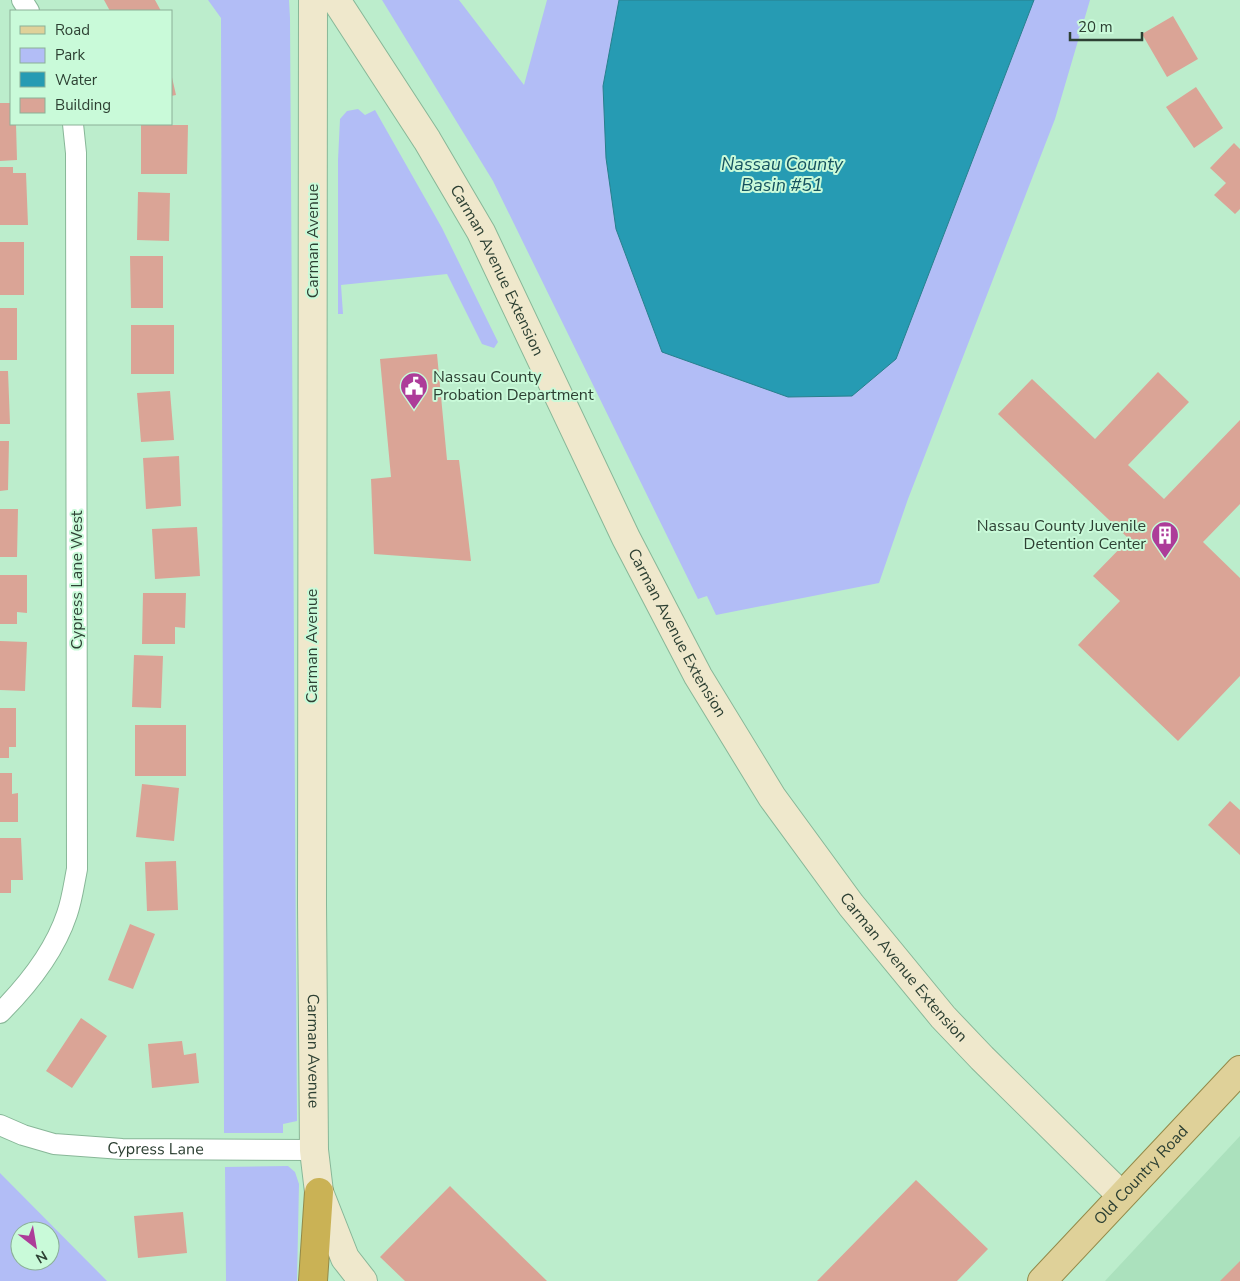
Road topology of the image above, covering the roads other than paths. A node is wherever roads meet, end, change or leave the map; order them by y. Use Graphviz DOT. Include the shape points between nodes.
graph roads {
  1 [pos="313,0"];
  2 [pos="336,0"];
  3 [pos="72,125"];
  4 [pos="0,1013"];
  5 [pos="1240,1070"];
  6 [pos="0,1125"];
  7 [pos="314,1150"];
  8 [pos="318,1192"];
  9 [pos="1121,1195"];
  10 [pos="314,1281"];
  11 [pos="363,1281"];
  12 [pos="1042,1281"];
  1 -- 7 [label="main road, Carman Avenue"];
  2 -- 9 [label="main road, Carman Avenue Extension" via="427,140 481,232 626,538 698,676 772,797 851,905 943,1017"];
  3 -- 4 [label="street, Cypress Lane West" via="76,152 77,869 68,913 55,942 16,998"];
  5 -- 9 [label="main road, Old Country Road"];
  6 -- 7 [label="street, Cypress Lane" via="23,1135 64,1145 122,1149"];
  7 -- 8 [label="main road, Carman Avenue"];
  8 -- 10 [label="highway"];
  8 -- 11 [label="main road, Carman Avenue" via="345,1258"];
  9 -- 12 [label="main road, Old Country Road"];
}
